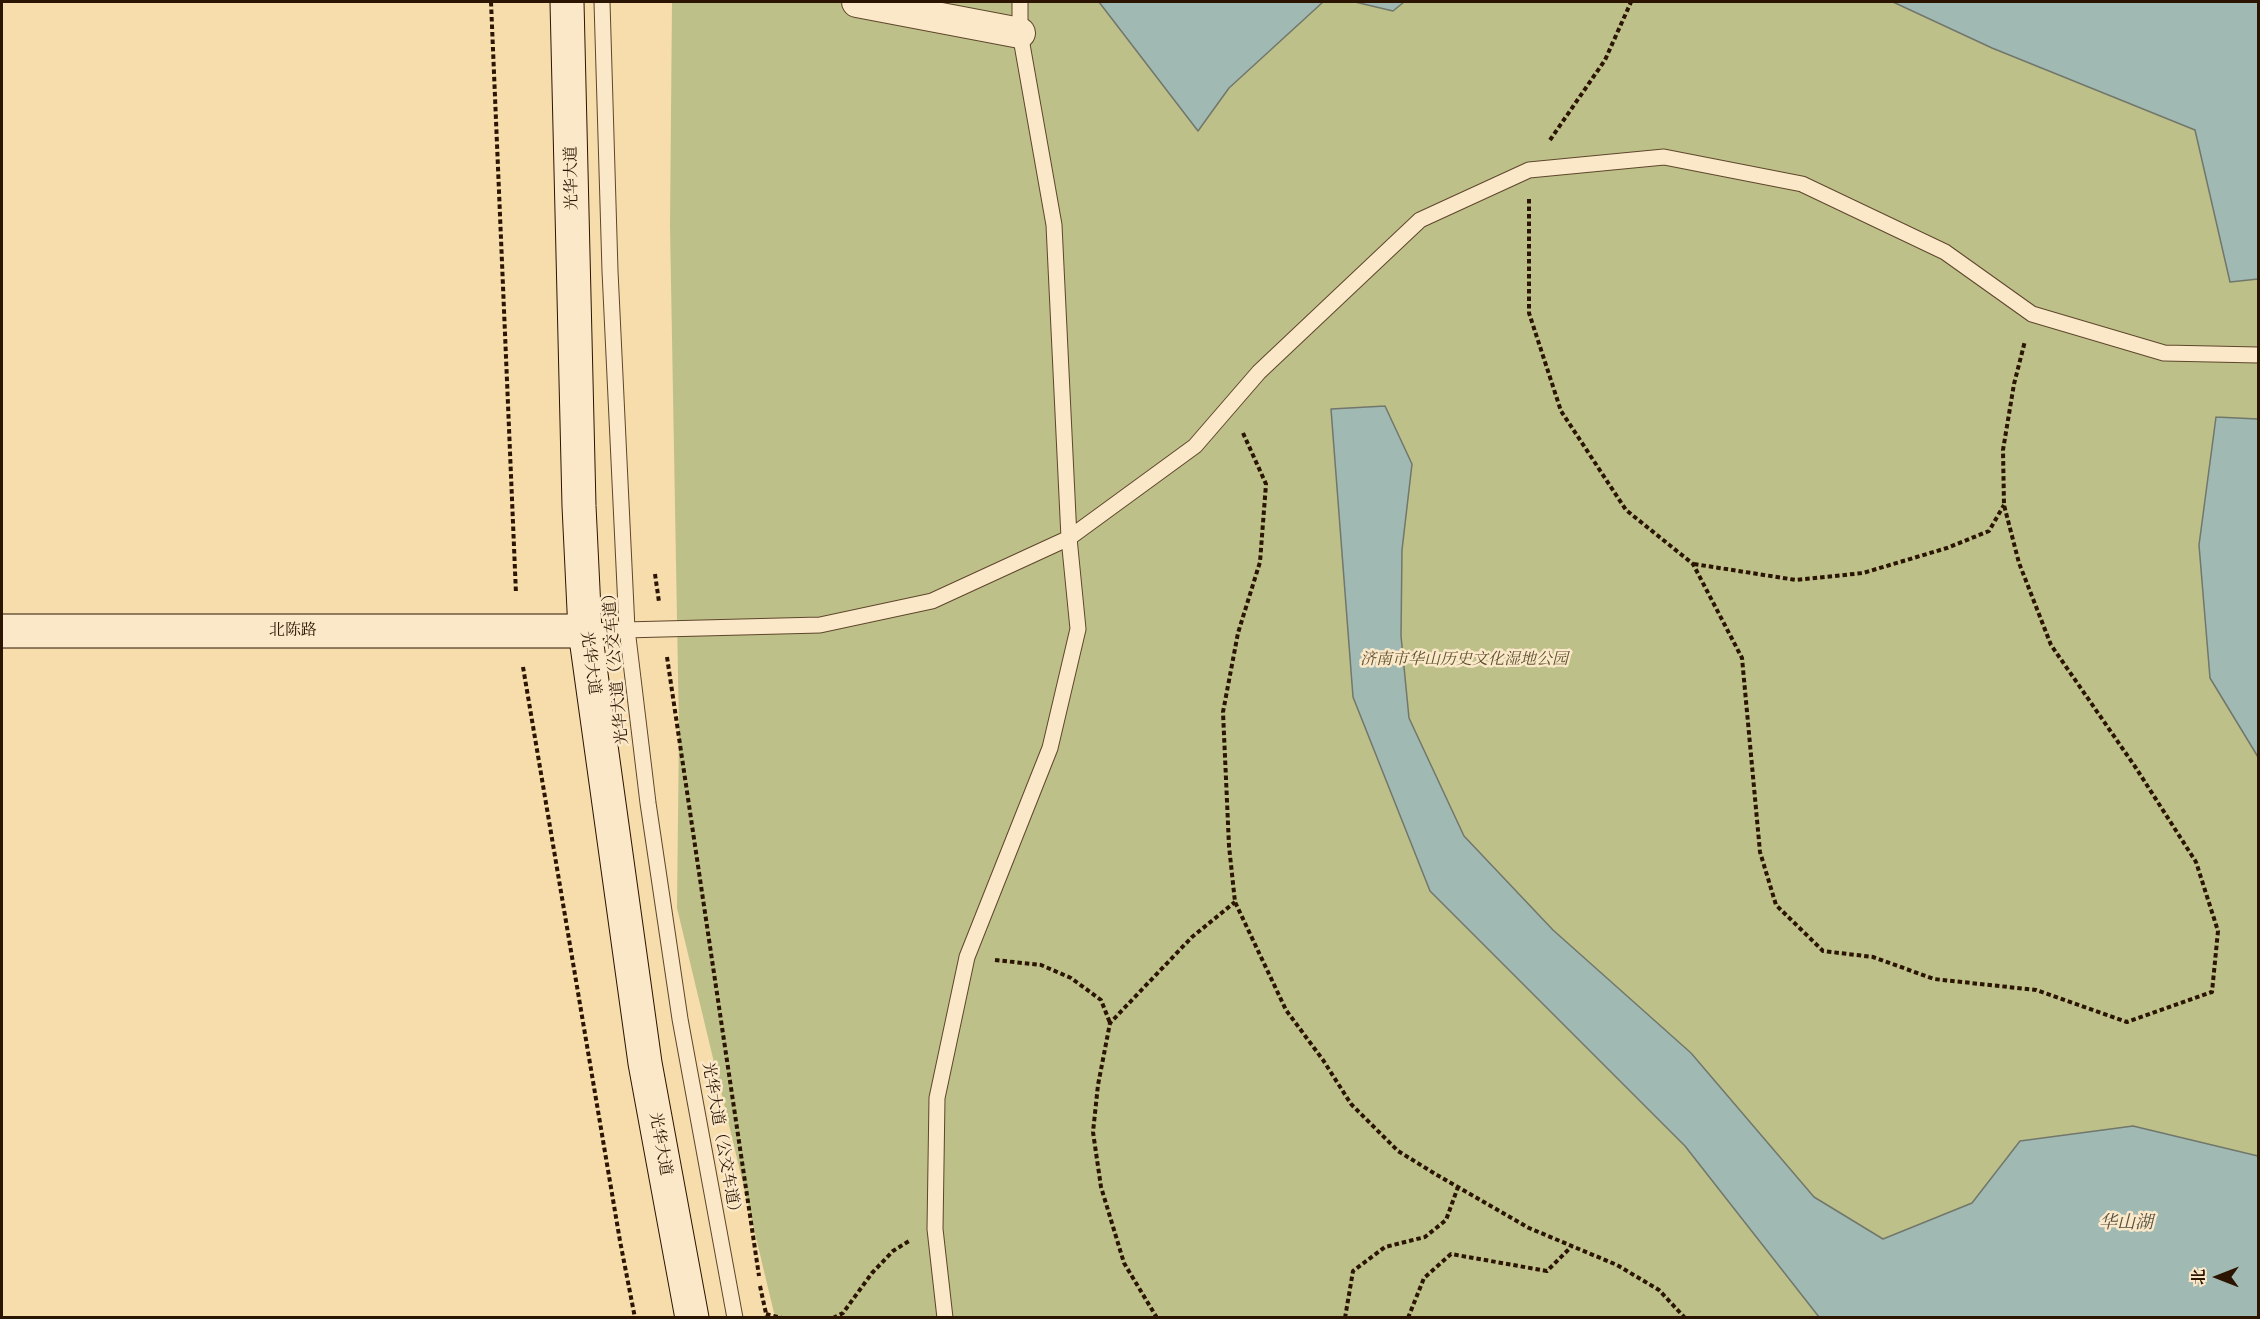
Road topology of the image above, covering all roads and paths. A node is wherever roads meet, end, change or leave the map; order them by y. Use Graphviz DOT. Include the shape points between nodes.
graph roads {
  1 [pos="567,2"];
  2 [pos="602,2"];
  3 [pos="857,2"];
  4 [pos="1020,2"];
  5 [pos="1631,2"];
  6 [pos="1020,33"];
  7 [pos="1529,170"];
  8 [pos="2032,314"];
  9 [pos="2259,355"];
  10 [pos="1230,405"];
  11 [pos="2004,505"];
  12 [pos="1069,538"];
  13 [pos="1693,564"];
  14 [pos="654,566"];
  15 [pos="627,629"];
  16 [pos="663,630"];
  17 [pos="2,631"];
  18 [pos="585,631"];
  19 [pos="1235,902"];
  20 [pos="967,957"];
  21 [pos="1110,1023"];
  22 [pos="1458,1187"];
  23 [pos="935,1229"];
  24 [pos="1572,1246"];
  25 [pos="767,1316"];
  26 [pos="692,1317"];
  27 [pos="735,1317"];
  28 [pos="782,1317"];
  29 [pos="832,1317"];
  30 [pos="945,1317"];
  31 [pos="1157,1317"];
  32 [pos="1345,1317"];
  33 [pos="1408,1317"];
  34 [pos="1685,1317"];
  1 -- 18 [label="main road, 光华大道"];
  2 -- 15 [label="lane, 光华大道（公交车道）"];
  3 -- 6 [label="street"];
  4 -- 6 [label="lane"];
  5 -- 7 [label="path" via="1605,60"];
  6 -- 12 [label="lane" via="1054,225"];
  7 -- 8 [label="lane" via="1664,157 1802,183 1945,252"];
  7 -- 10 [label="lane" via="1420,220 1259,372"];
  7 -- 13 [label="path" via="1529,313 1561,411 1626,510"];
  8 -- 9 [label="lane" via="2164,354"];
  8 -- 11 [label="path" via="2002,450"];
  10 -- 12 [label="lane" via="1195,446"];
  10 -- 19 [label="path" via="1266,484 1260,562 1238,633 1223,712"];
  11 -- 13 [label="path" via="1989,531 1863,573 1796,580"];
  11 -- 13 [label="path" via="2019,563 2051,645 2196,862 2218,931 2212,992 2127,1023 2036,990 1934,979 1873,957 1822,951 1776,905 1760,852 1742,658"];
  12 -- 16 [label="lane" via="932,602 820,625"];
  12 -- 20 [label="lane" via="1078,629 1050,748"];
  14 -- 16 [label="path"];
  15 -- 16 [label="lane"];
  15 -- 18 [label="lane"];
  15 -- 27 [label="lane, 光华大道（公交车道）" via="678,1008"];
  16 -- 25 [label="path"];
  17 -- 18 [label="main road, 北陈路"];
  18 -- 26 [label="main road, 光华大道" via="645,1063"];
  19 -- 21 [label="path" via="1191,937"];
  19 -- 22 [label="path" via="1286,1010 1351,1104 1398,1151"];
  20 -- 21 [label="path" via="1041,966 1071,978 1101,1000"];
  20 -- 23 [label="lane" via="937,1098"];
  21 -- 31 [label="path" via="1093,1132 1101,1187 1124,1263"];
  22 -- 24 [label="path" via="1529,1228"];
  22 -- 32 [label="path" via="1446,1220 1425,1237 1385,1247 1353,1271"];
  23 -- 29 [label="path" via="892,1251 843,1313"];
  23 -- 30 [label="lane"];
  24 -- 33 [label="path" via="1547,1271 1451,1254 1424,1278"];
  24 -- 34 [label="path" via="1617,1265 1659,1290"];
  25 -- 28 [label="path"];
}
